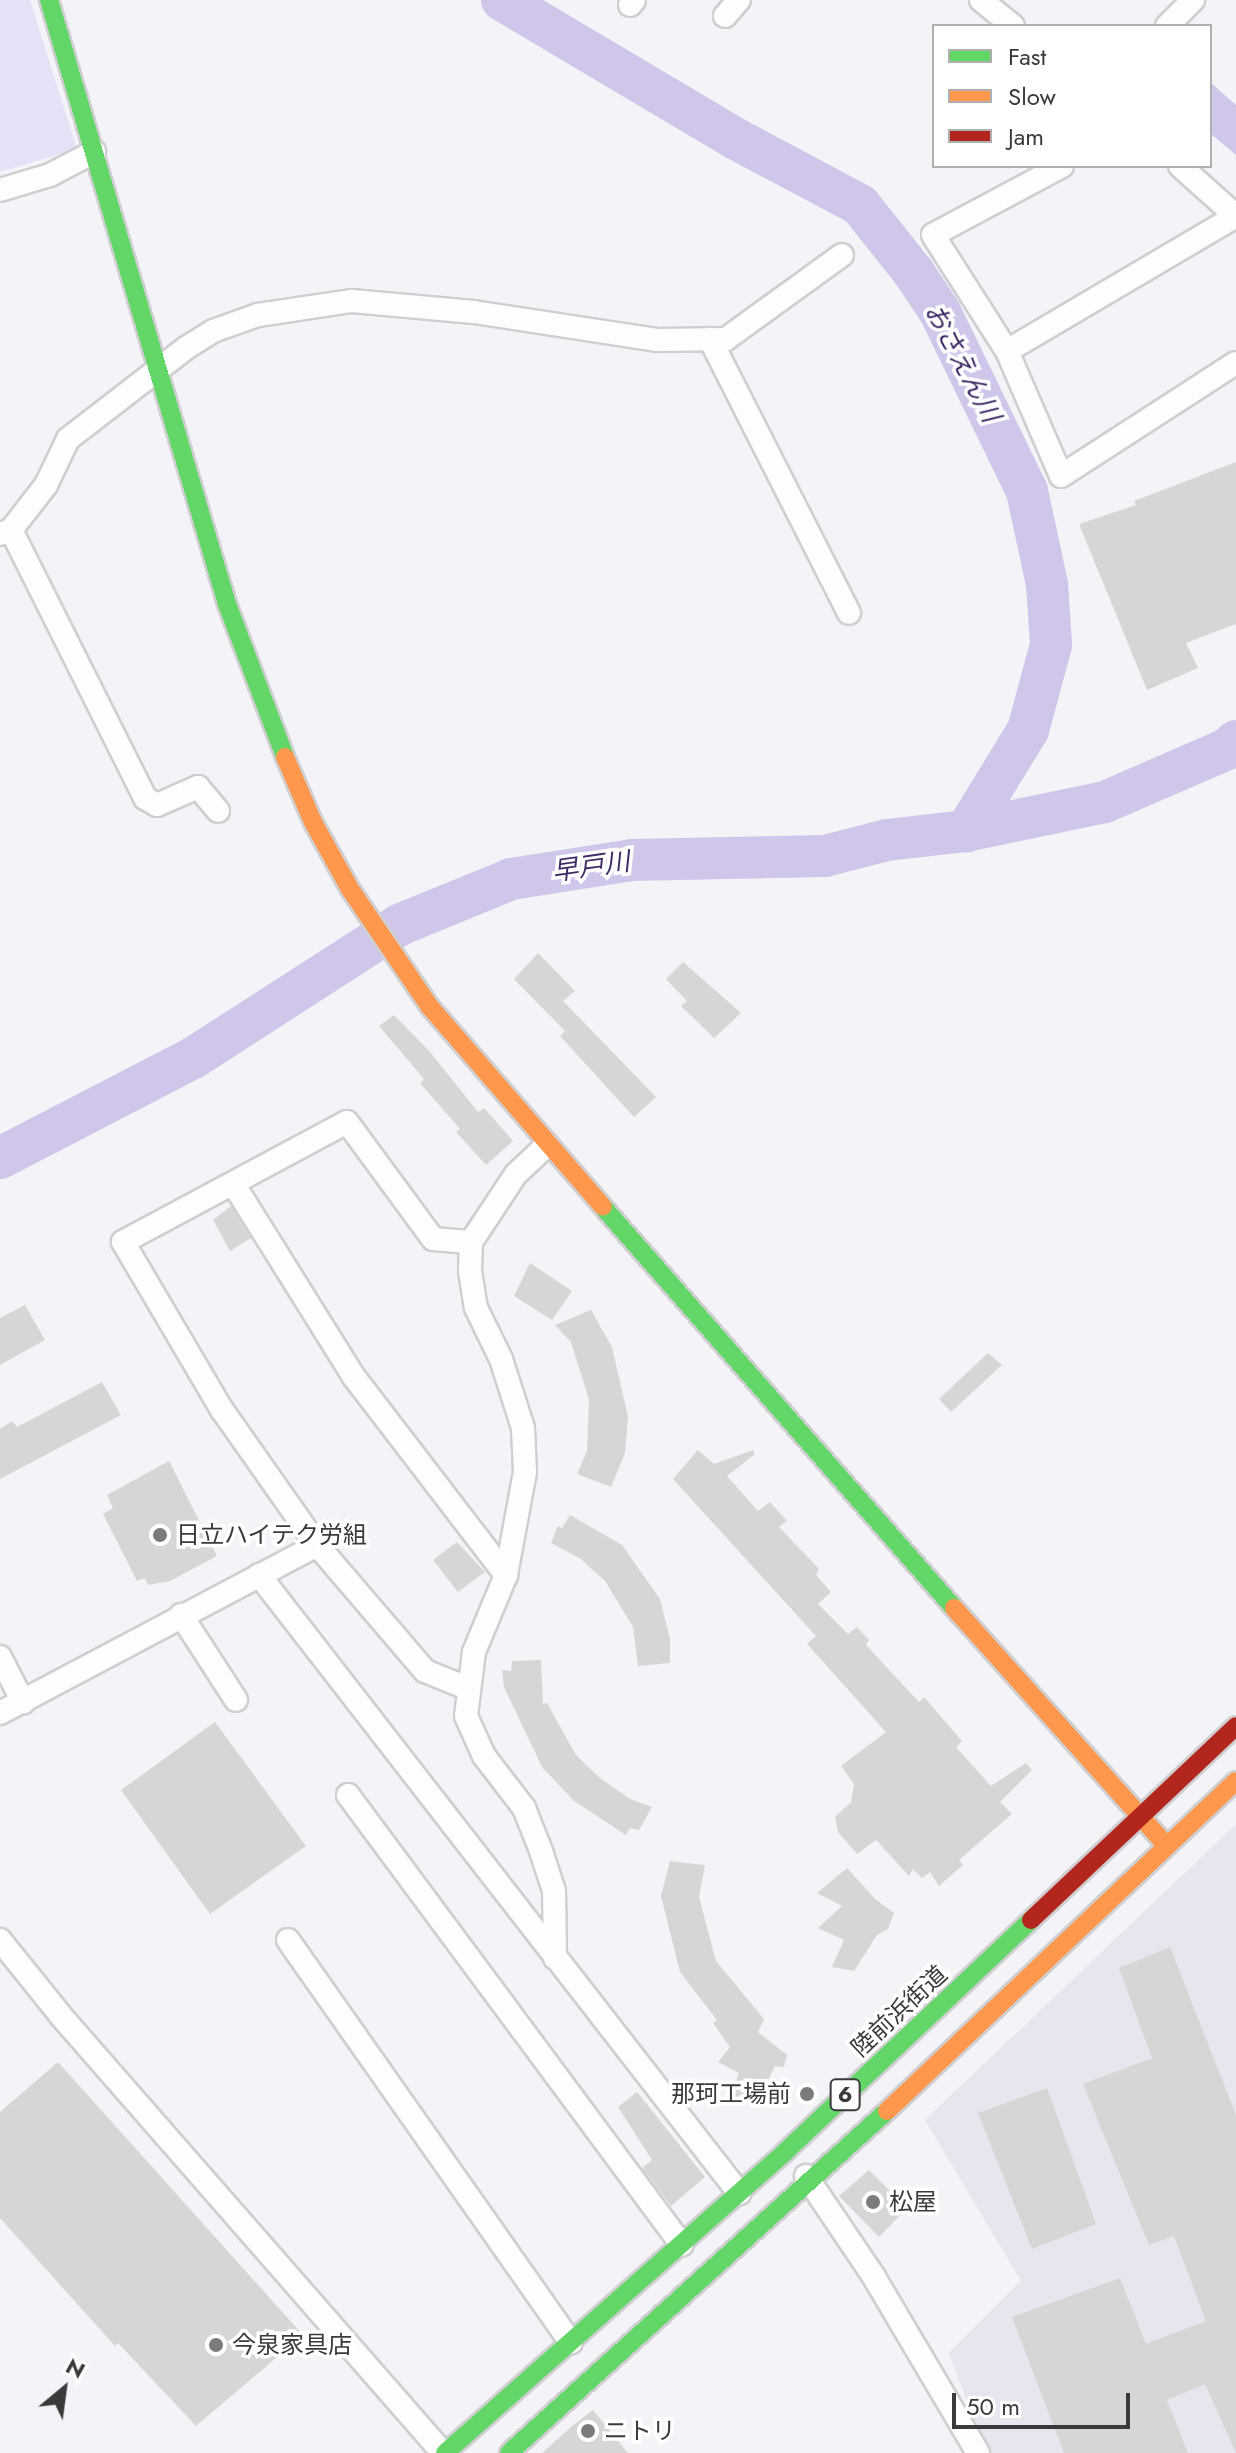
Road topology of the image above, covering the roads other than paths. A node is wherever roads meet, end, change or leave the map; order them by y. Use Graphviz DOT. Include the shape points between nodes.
graph roads {
  1 [pos="49,0"];
  2 [pos="981,0"];
  3 [pos="1193,0"];
  4 [pos="1011,24"];
  5 [pos="1169,24"];
  6 [pos="94,152"];
  7 [pos="1058,168"];
  8 [pos="1182,168"];
  9 [pos="0,190"];
  10 [pos="842,255"];
  11 [pos="710,339"];
  12 [pos="1007,351"];
  13 [pos="1236,363"];
  14 [pos="156,369"];
  15 [pos="5,532"];
  16 [pos="849,613"];
  17 [pos="218,811"];
  18 [pos="547,1145"];
  19 [pos="234,1185"];
  20 [pos="471,1242"];
  21 [pos="317,1545"];
  22 [pos="259,1575"];
  23 [pos="506,1575"];
  24 [pos="181,1615"];
  25 [pos="0,1657"];
  26 [pos="467,1688"];
  27 [pos="236,1700"];
  28 [pos="23,1702"];
  29 [pos="0,1713"];
  30 [pos="1236,1726"];
  31 [pos="1236,1781"];
  32 [pos="348,1795"];
  33 [pos="1138,1817"];
  34 [pos="1167,1846"];
  35 [pos="0,1940"];
  36 [pos="288,1940"];
  37 [pos="555,1958"];
  38 [pos="785,2152"];
  39 [pos="812,2183"];
  40 [pos="739,2193"];
  41 [pos="682,2245"];
  42 [pos="571,2343"];
  43 [pos="444,2453"];
  44 [pos="509,2453"];
  45 [pos="978,2453"];
  1 -- 6 [label="main road"];
  2 -- 4 [label="street"];
  3 -- 5 [label="street"];
  6 -- 9 [label="street" via="50,175"];
  6 -- 14 [label="main road"];
  7 -- 12 [label="street" via="933,235"];
  8 -- 12 [label="street" via="1236,216"];
  10 -- 11 [label="street" via="726,339"];
  11 -- 14 [label="street" via="658,340 474,312 352,301 258,315 213,331"];
  11 -- 16 [label="street"];
  12 -- 13 [label="street" via="1061,476"];
  14 -- 15 [label="street" via="68,439 46,485"];
  14 -- 18 [label="main road" via="227,604 266,714 313,822 350,889 430,1007"];
  15 -- 17 [label="street" via="145,798 157,805 198,787"];
  18 -- 20 [label="street" via="516,1174"];
  18 -- 33 [label="main road"];
  19 -- 20 [label="street" via="347,1122 433,1239"];
  19 -- 21 [label="street" via="123,1242 222,1410"];
  19 -- 23 [label="street" via="354,1377"];
  20 -- 23 [label="street" via="476,1308 501,1359 523,1428 523,1486"];
  21 -- 22 [label="street"];
  21 -- 26 [label="street" via="425,1671"];
  22 -- 24 [label="street"];
  22 -- 37 [label="street"];
  23 -- 26 [label="street" via="474,1652"];
  24 -- 27 [label="street"];
  24 -- 28 [label="street"];
  25 -- 28 [label="street"];
  26 -- 37 [label="street" via="466,1716 484,1756 524,1808 541,1851 554,1891"];
  28 -- 29 [label="street"];
  30 -- 33 [label="main road, 陸前浜街道 / 6"];
  31 -- 34 [label="main road, 6"];
  32 -- 41 [label="street"];
  33 -- 34 [label="main road"];
  33 -- 38 [label="main road, 陸前浜街道 / 6"];
  34 -- 39 [label="main road, 6"];
  35 -- 43 [label="street"];
  36 -- 42 [label="street"];
  37 -- 40 [label="street"];
  38 -- 39 [label="street"];
  38 -- 40 [label="main road, 陸前浜街道 / 6"];
  39 -- 44 [label="main road, 6"];
  39 -- 45 [label="street"];
  40 -- 41 [label="main road, 陸前浜街道 / 6"];
  41 -- 42 [label="main road, 陸前浜街道 / 6"];
  42 -- 43 [label="main road, 陸前浜街道 / 6"];
}
